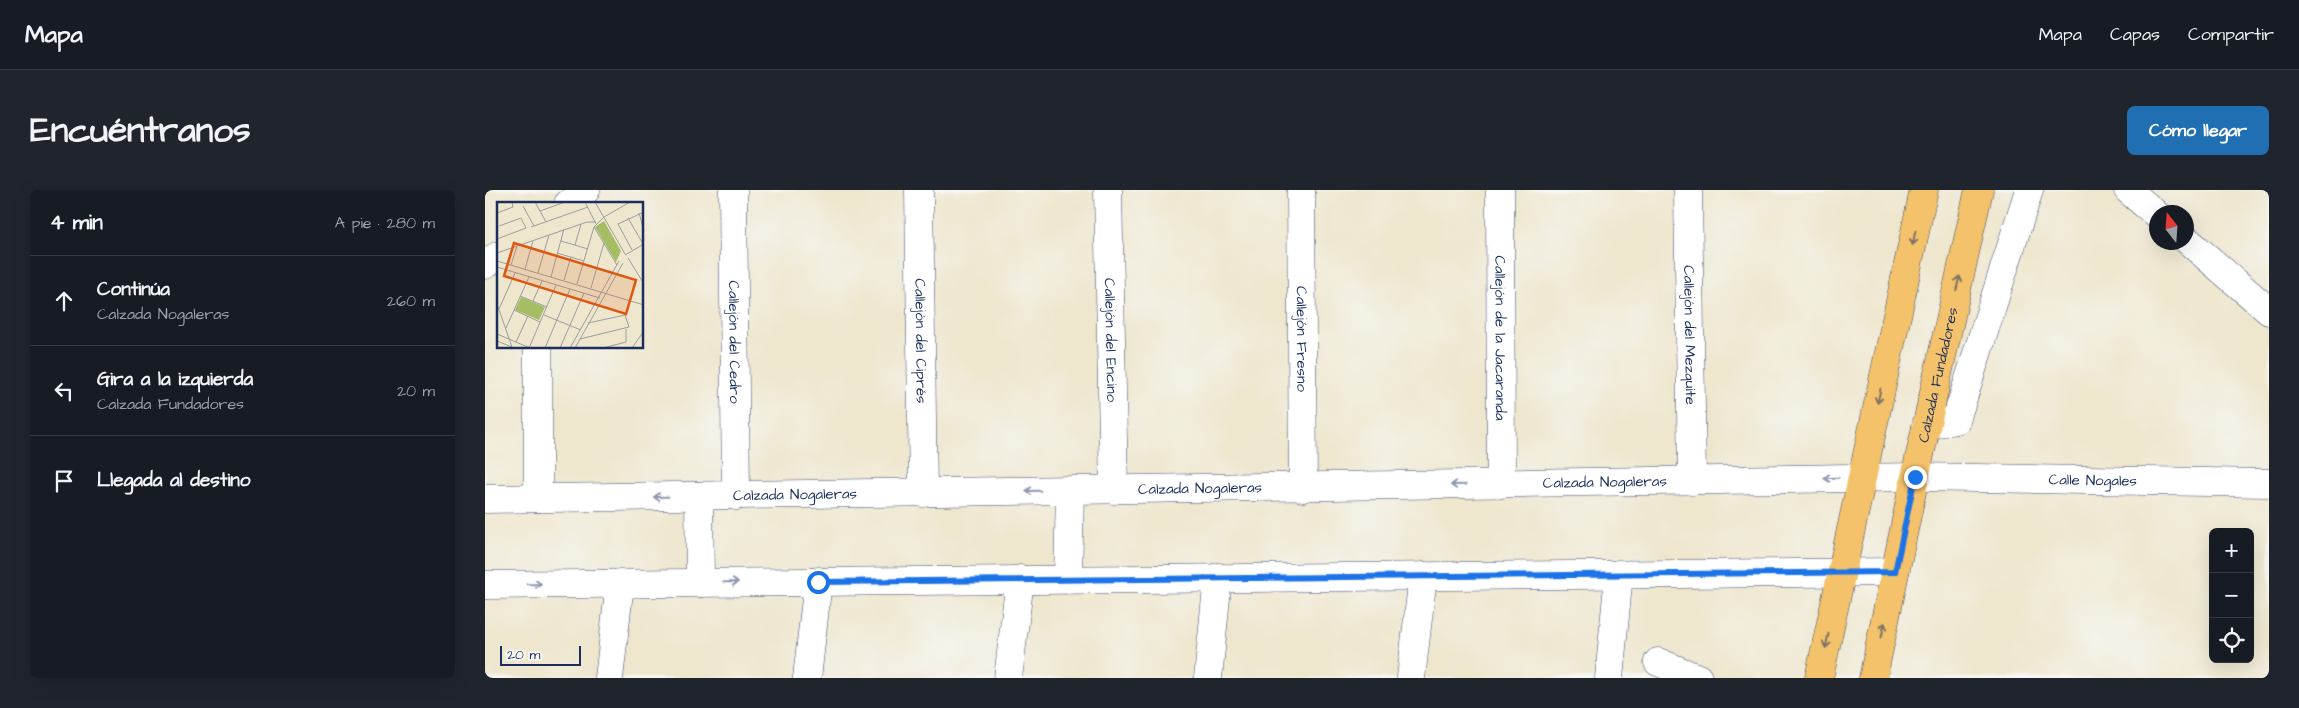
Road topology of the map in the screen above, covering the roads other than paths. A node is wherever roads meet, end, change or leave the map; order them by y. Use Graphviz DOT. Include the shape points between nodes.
graph roads {
  1 [pos="586,190"];
  2 [pos="733,190"];
  3 [pos="919,190"];
  4 [pos="1108,190"];
  5 [pos="1301,190"];
  6 [pos="1500,190"];
  7 [pos="1688,190"];
  8 [pos="1924,190"];
  9 [pos="1979,190"];
  10 [pos="2029,190"];
  11 [pos="2128,190"];
  12 [pos="571,202"];
  13 [pos="2149,208"];
  14 [pos="2194,246"];
  15 [pos="497,256"];
  16 [pos="485,265"];
  17 [pos="2269,311"];
  18 [pos="537,349"];
  19 [pos="1927,425"];
  20 [pos="1915,477"];
  21 [pos="1862,478"];
  22 [pos="1691,481"];
  23 [pos="2269,483"];
  24 [pos="1501,484"];
  25 [pos="1303,488"];
  26 [pos="1114,490"];
  27 [pos="1070,491"];
  28 [pos="923,493"];
  29 [pos="699,496"];
  30 [pos="736,496"];
  31 [pos="538,498"];
  32 [pos="485,499"];
  33 [pos="1895,572"];
  34 [pos="1842,573"];
  35 [pos="1619,574"];
  36 [pos="1423,576"];
  37 [pos="1218,577"];
  38 [pos="1020,579"];
  39 [pos="1068,579"];
  40 [pos="818,582"];
  41 [pos="620,583"];
  42 [pos="700,583"];
  43 [pos="485,585"];
  44 [pos="1659,662"];
  45 [pos="609,678"];
  46 [pos="807,678"];
  47 [pos="1008,678"];
  48 [pos="1208,678"];
  49 [pos="1411,678"];
  50 [pos="1609,678"];
  51 [pos="1698,678"];
  52 [pos="1819,678"];
  53 [pos="1873,678"];
  1 -- 12 [label="street"];
  2 -- 30 [label="street, Callejón del Cedro"];
  3 -- 28 [label="street, Callejón del Ciprés"];
  4 -- 26 [label="street, Callejón del Encino"];
  5 -- 25 [label="street, Callejón Fresno"];
  6 -- 24 [label="street, Callejón de la Jacaranda"];
  7 -- 22 [label="street, Callejón del Mezquite"];
  8 -- 21 [label="main road, one-way"];
  19 -- 9 [label="main road, Calzada Fundadores, one-way"];
  10 -- 19 [label="street" via="1956,420"];
  11 -- 13 [label="street"];
  14 -- 17 [label="street"];
  15 -- 16 [label="street"];
  18 -- 31 [label="street"];
  19 -- 20 [label="main road, Calzada Fundadores"];
  20 -- 21 [label="street, Calzada Nogaleras"];
  20 -- 23 [label="street, Calle Nogales"];
  20 -- 33 [label="main road, Calzada Fundadores"];
  21 -- 22 [label="street, Calzada Nogaleras, one-way"];
  21 -- 34 [label="main road"];
  22 -- 24 [label="street, Calzada Nogaleras"];
  24 -- 25 [label="street, Calzada Nogaleras, one-way"];
  25 -- 26 [label="street, Calzada Nogaleras"];
  26 -- 27 [label="street, Calzada Nogaleras"];
  27 -- 28 [label="street, Calzada Nogaleras, one-way"];
  27 -- 39 [label="street"];
  28 -- 30 [label="street, Calzada Nogaleras"];
  29 -- 30 [label="street, Calzada Nogaleras"];
  29 -- 31 [label="street, Calzada Nogaleras, one-way"];
  29 -- 42 [label="street"];
  31 -- 32 [label="street, Calzada Nogaleras"];
  33 -- 34 [label="street"];
  53 -- 33 [label="main road, Calzada Fundadores, one-way"];
  34 -- 35 [label="street"];
  34 -- 52 [label="main road, one-way"];
  35 -- 36 [label="street"];
  35 -- 50 [label="street"];
  36 -- 37 [label="street"];
  36 -- 49 [label="street"];
  37 -- 39 [label="street"];
  37 -- 48 [label="street"];
  38 -- 39 [label="street"];
  38 -- 40 [label="street"];
  38 -- 47 [label="street"];
  42 -- 40 [label="street, one-way"];
  40 -- 46 [label="street"];
  41 -- 42 [label="street"];
  43 -- 41 [label="street, one-way"];
  41 -- 45 [label="street"];
  44 -- 51 [label="street"];
}
